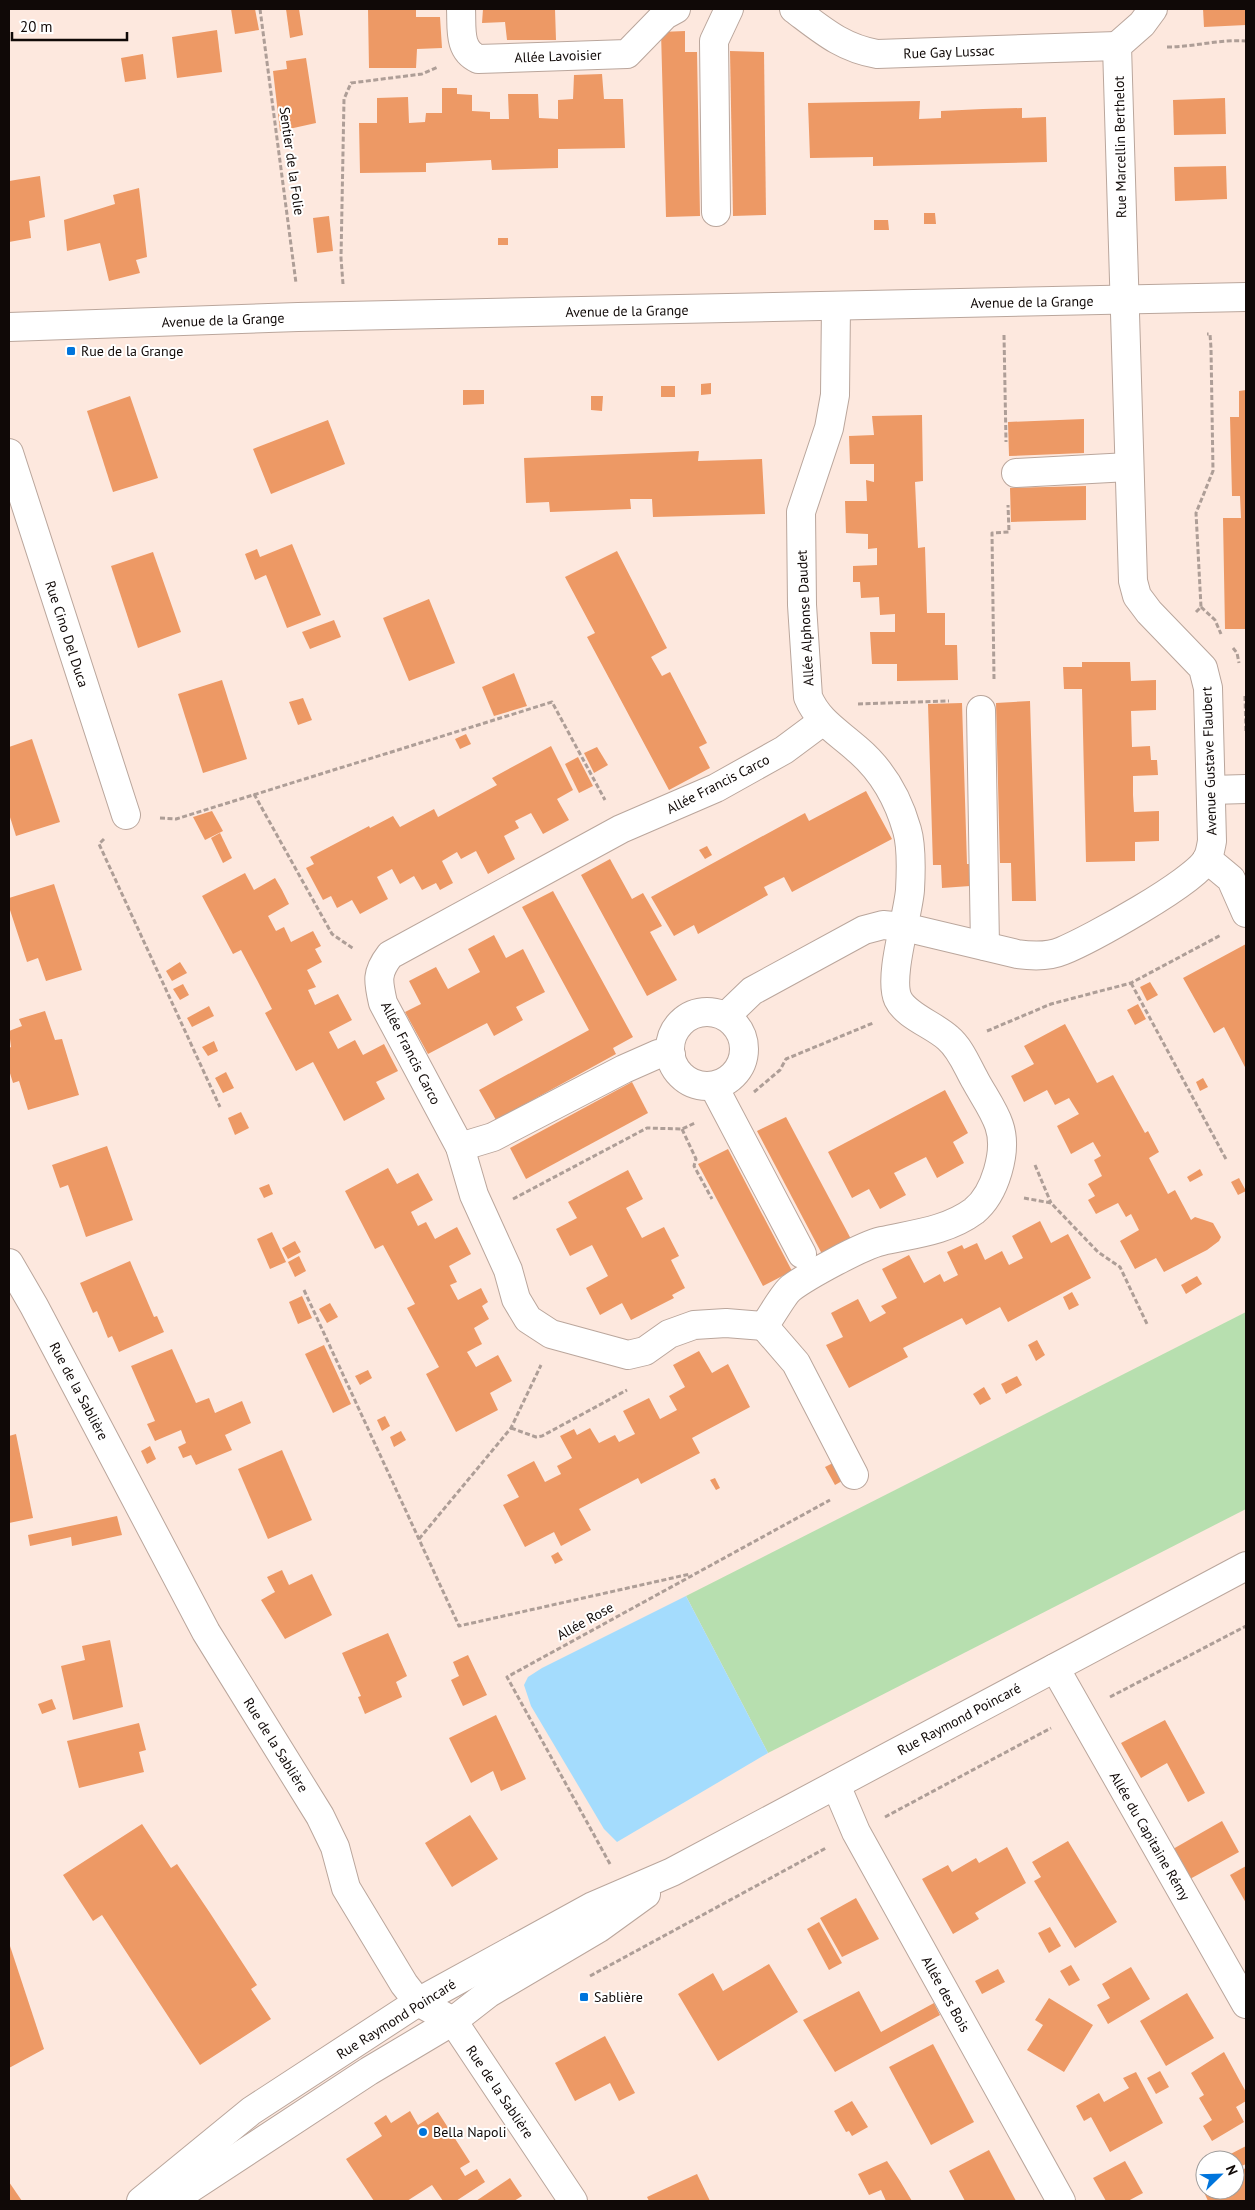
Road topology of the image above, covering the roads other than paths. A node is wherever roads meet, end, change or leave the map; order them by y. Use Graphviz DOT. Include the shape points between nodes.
graph roads {
  1 [pos="461,9"];
  2 [pos="676,9"];
  3 [pos="729,9"];
  4 [pos="794,9"];
  5 [pos="1153,9"];
  6 [pos="1117,46"];
  7 [pos="716,212"];
  8 [pos="1246,297"];
  9 [pos="1124,300"];
  10 [pos="836,306"];
  11 [pos="9,327"];
  12 [pos="9,453"];
  13 [pos="1129,467"];
  14 [pos="1016,473"];
  15 [pos="980,710"];
  16 [pos="819,716"];
  17 [pos="1246,789"];
  18 [pos="1211,790"];
  19 [pos="126,815"];
  20 [pos="1207,859"];
  21 [pos="1246,913"];
  22 [pos="904,927"];
  23 [pos="985,946"];
  24 [pos="726,1016"];
  25 [pos="671,1055"];
  26 [pos="720,1098"];
  27 [pos="460,1147"];
  28 [pos="802,1254"];
  29 [pos="9,1263"];
  30 [pos="764,1326"];
  31 [pos="854,1475"];
  32 [pos="1246,1566"];
  33 [pos="1055,1668"];
  34 [pos="836,1785"];
  35 [pos="672,1872"];
  36 [pos="418,2002"];
  37 [pos="1246,2004"];
  38 [pos="453,2021"];
  39 [pos="400,2053"];
  40 [pos="141,2201"];
  41 [pos="171,2201"];
  42 [pos="573,2201"];
  43 [pos="1062,2201"];
  1 -- 2 [label="street, Allée Lavoisier" via="463,44 469,55 478,59 627,54 664,15"];
  3 -- 7 [label="street" via="714,41"];
  4 -- 6 [label="street, Rue Gay Lussac" via="837,41 877,54"];
  5 -- 6 [label="street" via="1142,24"];
  6 -- 9 [label="street, Rue Marcellin Berthelot"];
  8 -- 9 [label="street, Avenue de la Grange"];
  9 -- 10 [label="street, Avenue de la Grange"];
  9 -- 13 [label="street, Avenue Gustave Flaubert"];
  10 -- 11 [label="street, Avenue de la Grange" via="298,317"];
  10 -- 16 [label="street, Allée Alphonse Daudet" via="835,395 829,428 801,512 802,605 808,697"];
  12 -- 19 [label="street, Rue Cino Del Duca"];
  13 -- 14 [label="street"];
  13 -- 18 [label="street, Avenue Gustave Flaubert" via="1133,581 1137,596 1149,612 1203,668 1208,688"];
  15 -- 23 [label="street"];
  16 -- 22 [label="street" via="882,773 898,802 908,834 910,869"];
  16 -- 27 [label="street, Allée Francis Carco" via="784,750 716,788 621,829 390,955 381,967 378,981 383,1002"];
  17 -- 18 [label="street"];
  18 -- 20 [label="street, Avenue Gustave Flaubert" via="1212,840"];
  20 -- 21 [label="street" via="1231,879"];
  20 -- 23 [label="street" via="1192,875 1144,907 1061,952 1035,956"];
  22 -- 23 [label="street"];
  22 -- 24 [label="street" via="883,925 864,930 752,990"];
  22 -- 30 [label="street" via="897,973 899,1000 960,1051 1000,1126 1002,1152 989,1192 975,1210 947,1226 879,1242 789,1289"];
  24 -- 25 [label="street" via="703,1011 681,1021 669,1043"];
  24 -- 26 [label="street" via="742,1033 745,1056"];
  25 -- 26 [label="street" via="673,1067 690,1084"];
  25 -- 27 [label="street" via="658,1054 492,1137"];
  26 -- 28 [label="street"];
  27 -- 30 [label="street, Allée Francis Carco" via="474,1195 508,1270 516,1299 528,1319 551,1334 628,1355 646,1351 669,1334 694,1325"];
  29 -- 36 [label="street, Rue de la Sablière" via="206,1632 320,1816 335,1847 346,1888"];
  30 -- 31 [label="street" via="796,1363"];
  32 -- 33 [label="street, Rue Raymond Poincaré"];
  33 -- 34 [label="street, Rue Raymond Poincaré"];
  33 -- 37 [label="street, Allée du Capitaine Rémy"];
  34 -- 35 [label="street, Rue Raymond Poincaré"];
  34 -- 43 [label="street, Allée des Bois" via="856,1832"];
  35 -- 36 [label="street, Rue Raymond Poincaré" via="593,1906"];
  35 -- 38 [label="street, Rue Raymond Poincaré" via="635,1904 489,1993"];
  36 -- 38 [label="street, Rue de la Sablière"];
  36 -- 39 [label="street"];
  36 -- 40 [label="street, Rue Raymond Poincaré" via="251,2111"];
  38 -- 39 [label="street, Rue Raymond Poincaré"];
  38 -- 42 [label="street, Rue de la Sablière"];
  39 -- 41 [label="street, Rue Raymond Poincaré"];
}
